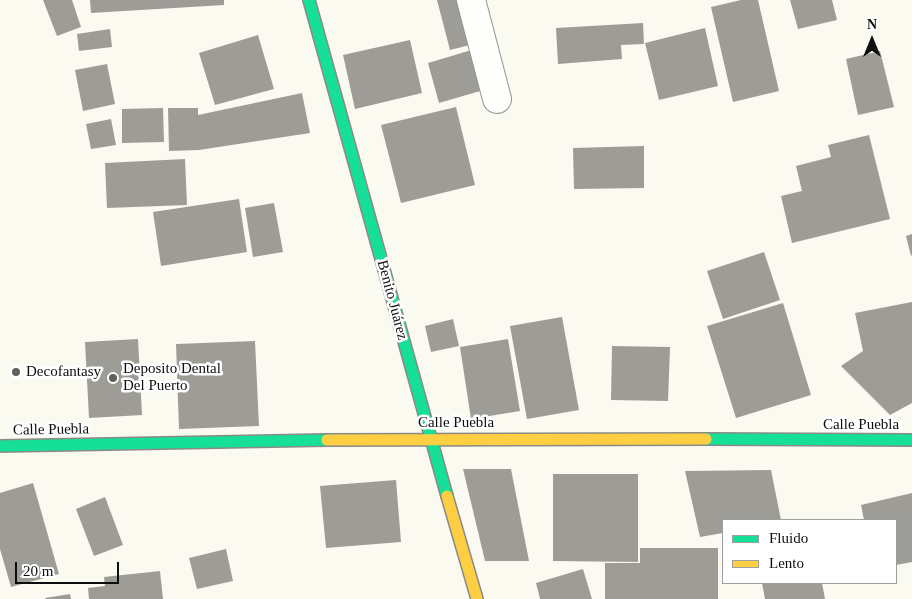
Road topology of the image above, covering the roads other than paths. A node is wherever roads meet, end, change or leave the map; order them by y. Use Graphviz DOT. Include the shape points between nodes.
graph roads {
  1 [pos="309,0"];
  2 [pos="471,0"];
  3 [pos="498,99"];
  4 [pos="430,438"];
  5 [pos="912,440"];
  6 [pos="0,446"];
  7 [pos="477,599"];
  1 -- 4 [label="street, Benito Juárez"];
  2 -- 3 [label="street"];
  4 -- 5 [label="street, Calle Puebla"];
  4 -- 6 [label="street, Calle Puebla"];
  4 -- 7 [label="street, Benito Juárez"];
}
